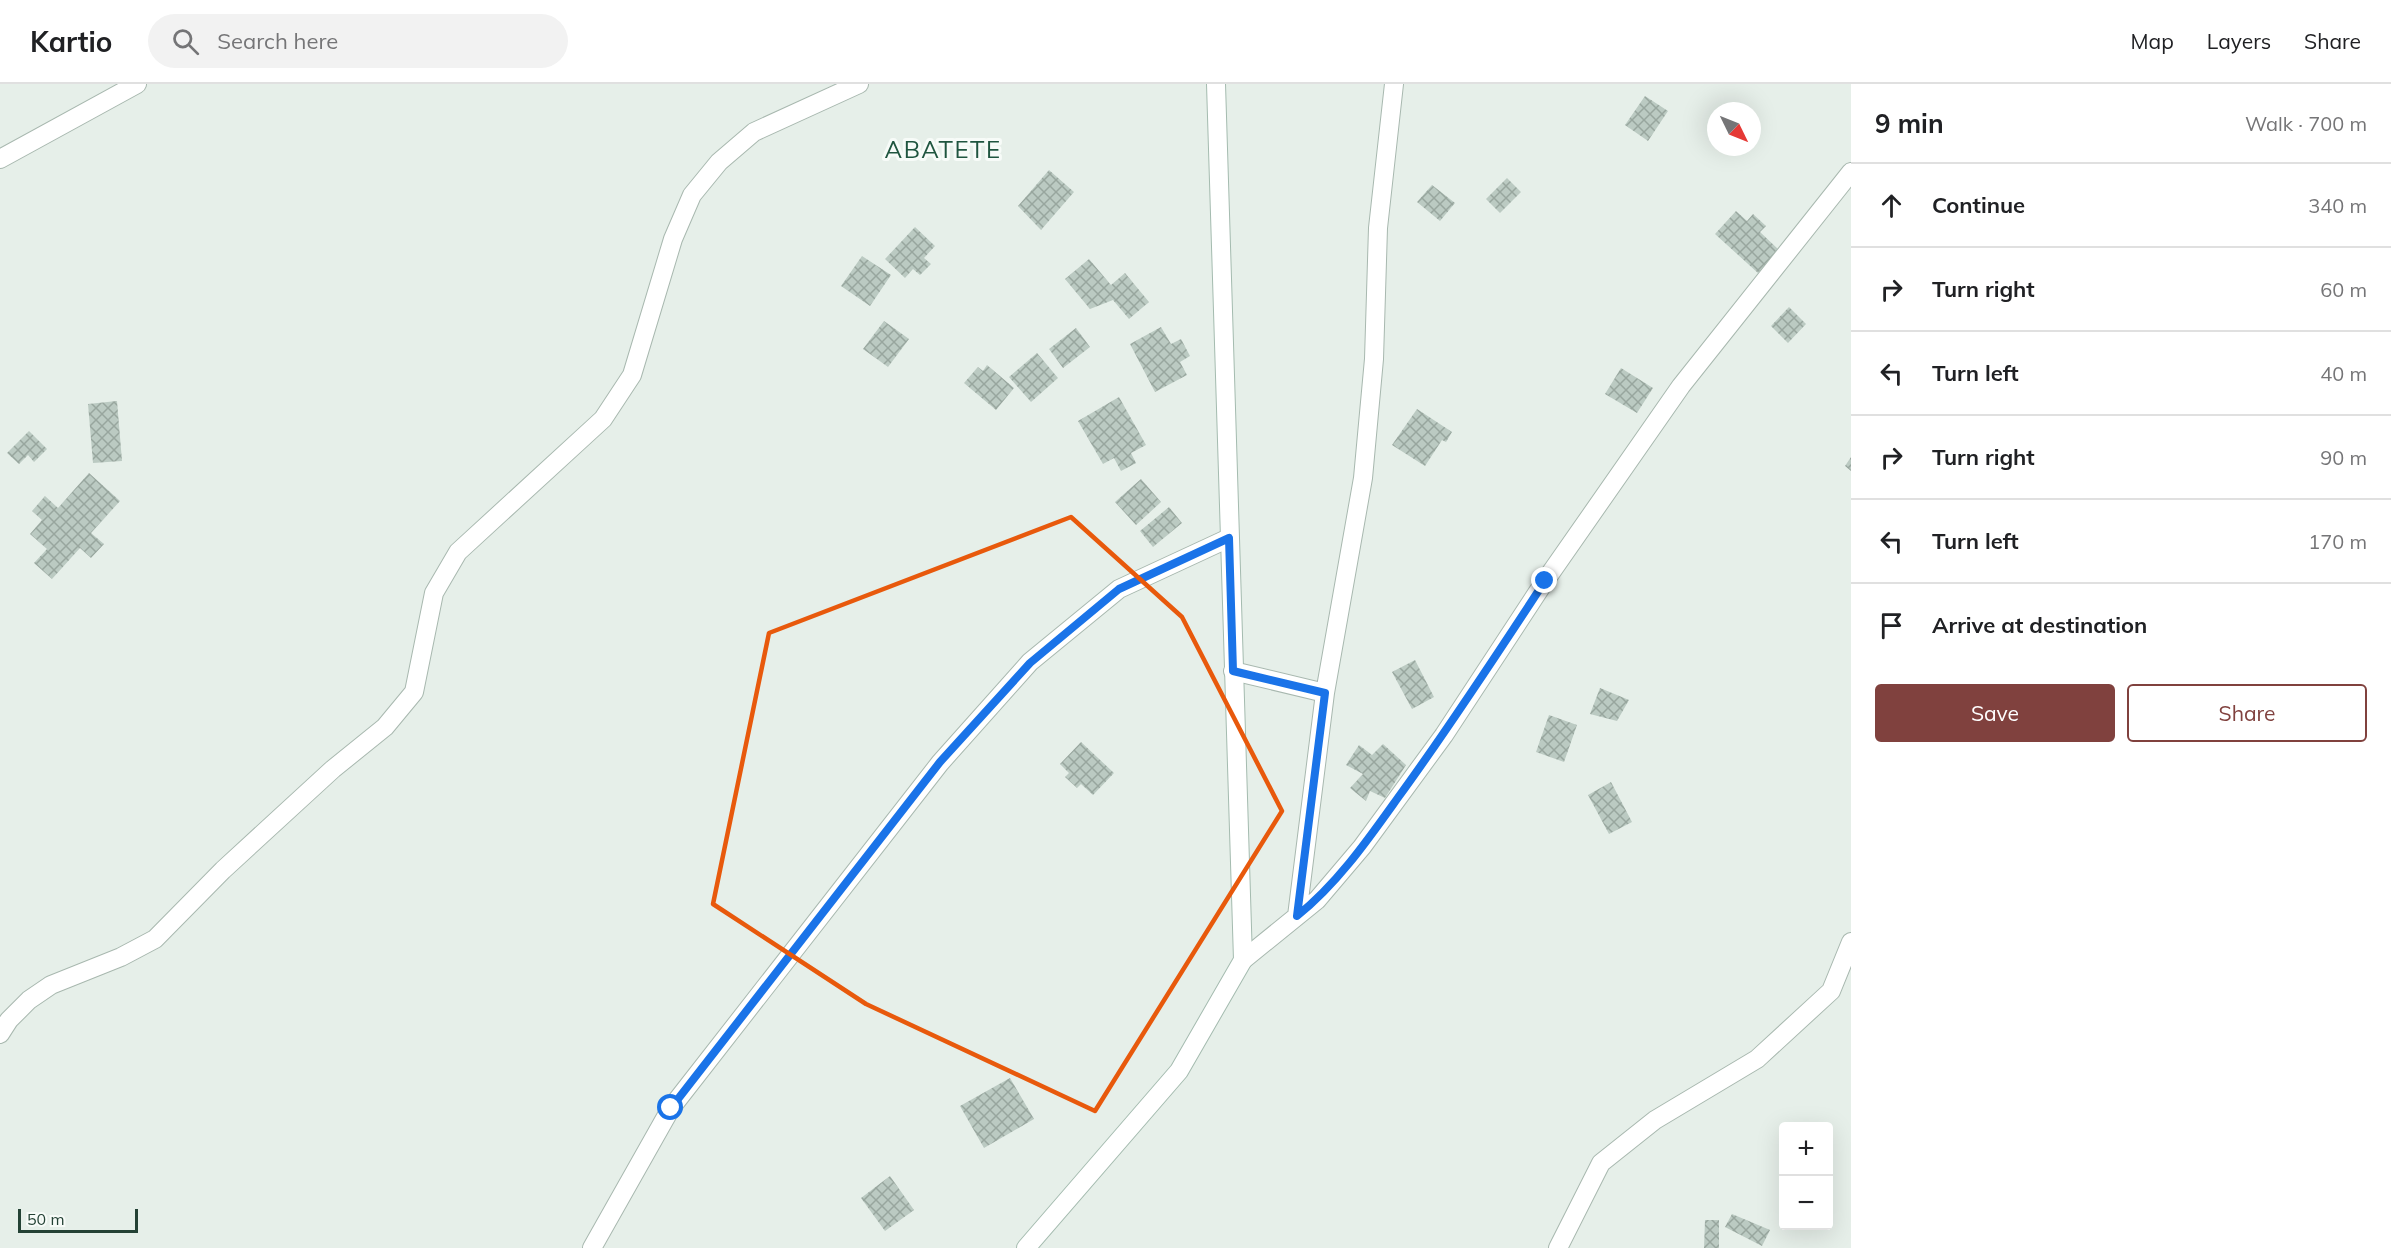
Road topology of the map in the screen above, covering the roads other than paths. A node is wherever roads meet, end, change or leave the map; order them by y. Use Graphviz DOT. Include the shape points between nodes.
graph roads {
  1 [pos="137,84"];
  2 [pos="859,84"];
  3 [pos="1216,84"];
  4 [pos="1394,84"];
  5 [pos="0,159"];
  6 [pos="1851,172"];
  7 [pos="1229,538"];
  8 [pos="1233,671"];
  9 [pos="1325,693"];
  10 [pos="1297,916"];
  11 [pos="1851,942"];
  12 [pos="1243,960"];
  13 [pos="0,1034"];
  14 [pos="592,1248"];
  15 [pos="1026,1248"];
  16 [pos="1558,1248"];
  1 -- 5 [label="street"];
  2 -- 13 [label="street" via="754,132 718,162 692,195 673,239 632,375 603,419 458,552 434,594 414,692 385,727 333,769 155,939 51,985 29,1000"];
  3 -- 7 [label="street"];
  4 -- 9 [label="street" via="1378,228 1374,359 1363,478"];
  6 -- 10 [label="street" via="1682,386 1545,581 1444,735 1362,847 1317,900"];
  7 -- 8 [label="street"];
  7 -- 14 [label="street" via="1119,589 1007,687 940,762 671,1108"];
  8 -- 9 [label="street"];
  8 -- 12 [label="street"];
  9 -- 10 [label="street"];
  10 -- 12 [label="street"];
  11 -- 16 [label="street" via="1831,991 1757,1059 1655,1119 1601,1163"];
  12 -- 15 [label="street" via="1179,1071"];
}
